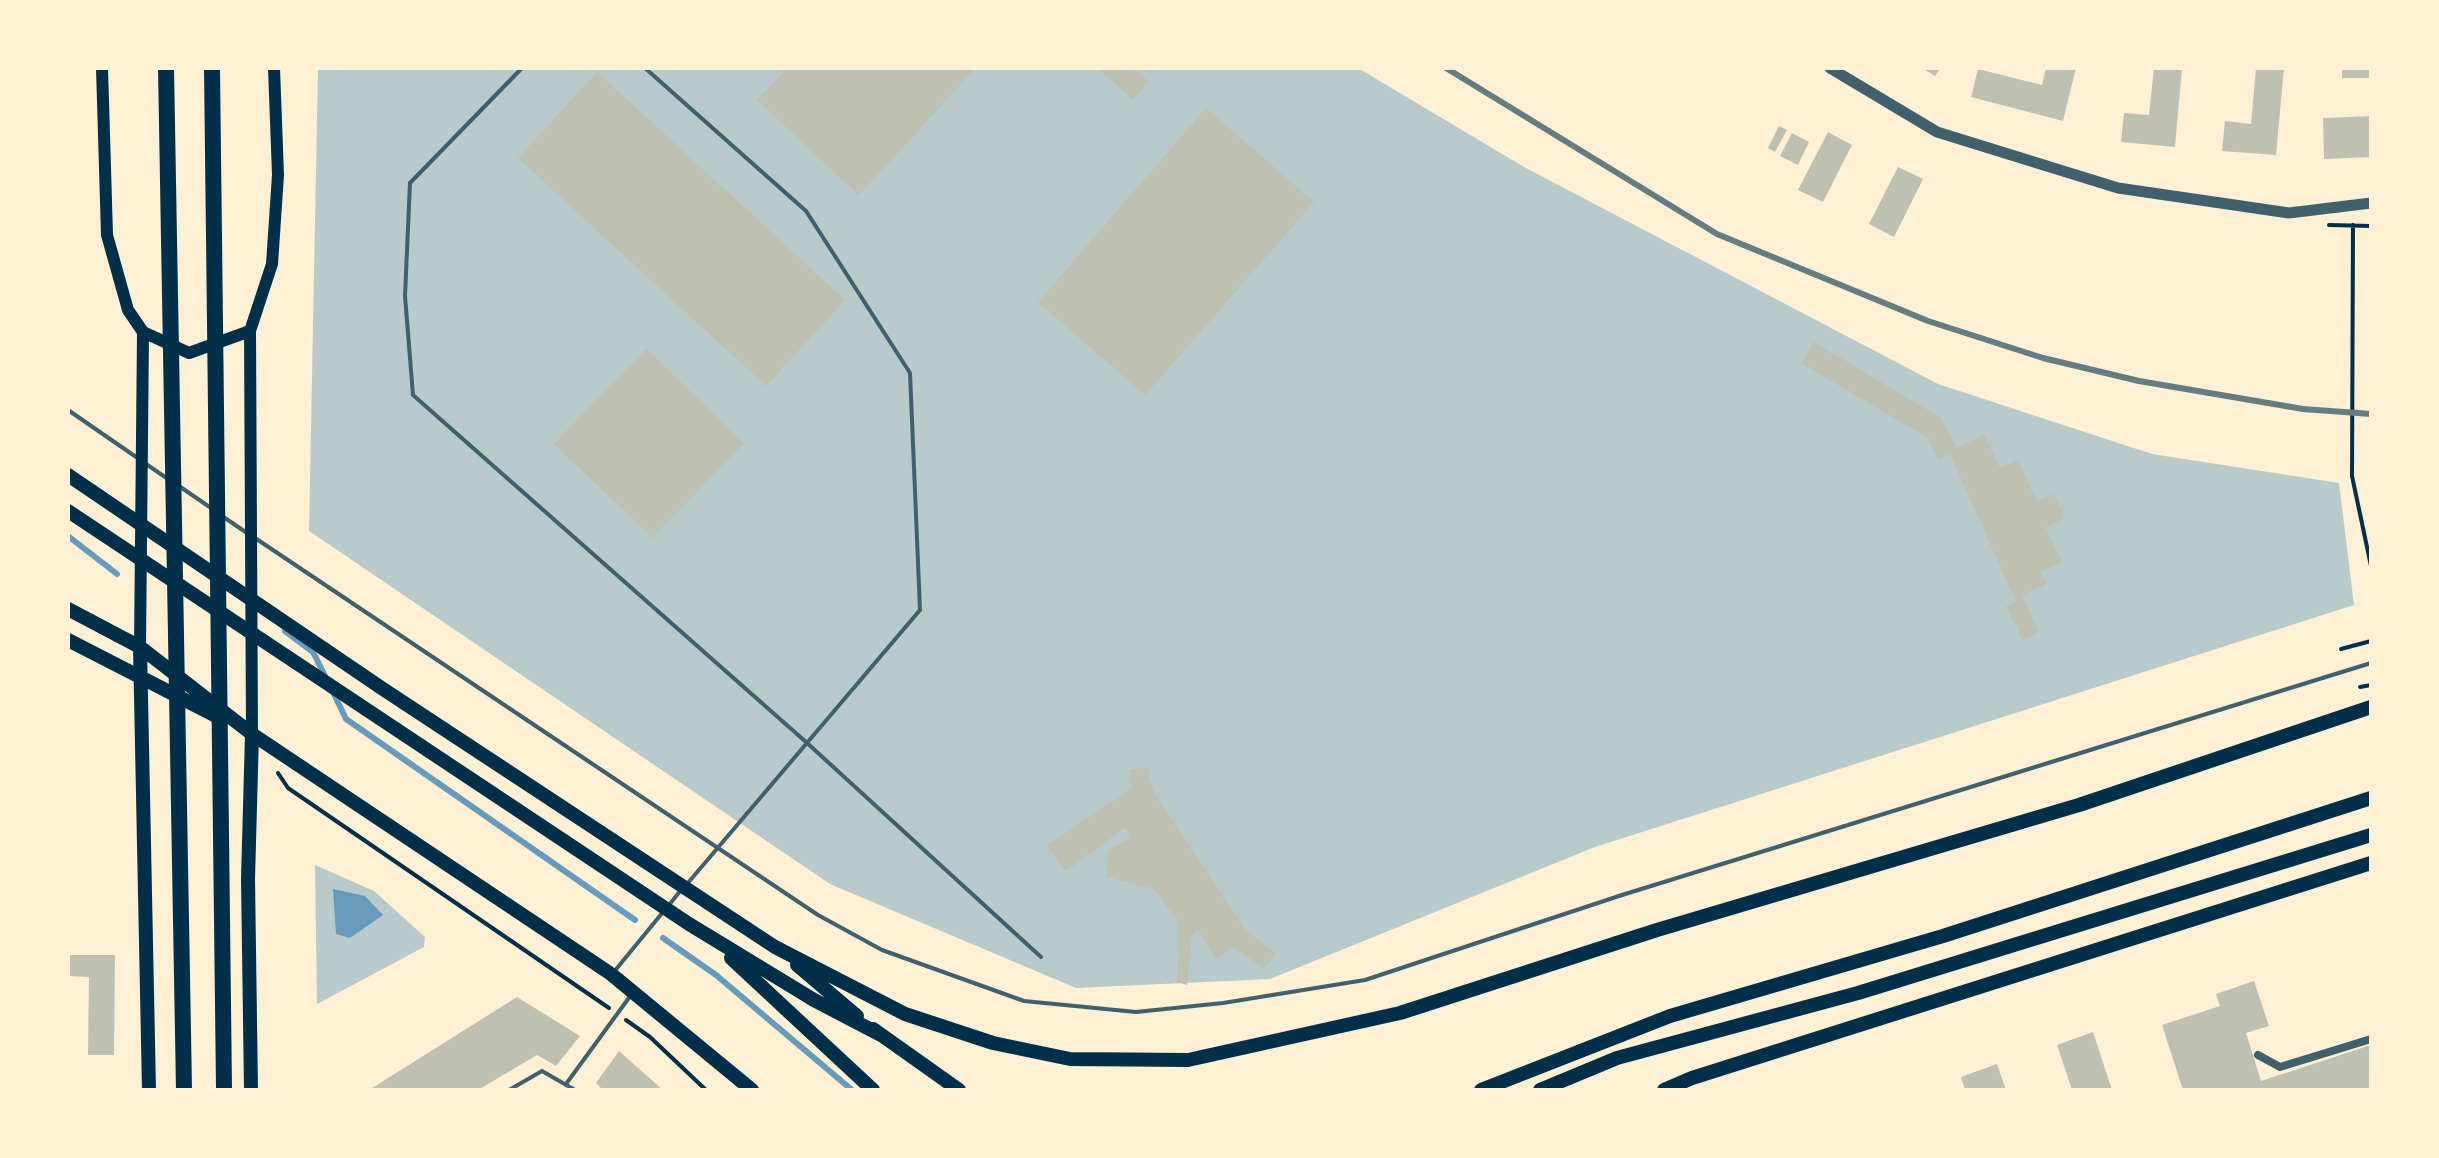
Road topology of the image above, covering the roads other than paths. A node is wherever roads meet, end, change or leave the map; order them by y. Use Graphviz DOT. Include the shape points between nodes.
graph roads {
  1 [pos="102,68"];
  2 [pos="166,68"];
  3 [pos="212,68"];
  4 [pos="274,68"];
  5 [pos="522,68"];
  6 [pos="645,68"];
  7 [pos="1830,68"];
  8 [pos="2371,203"];
  9 [pos="250,331"];
  10 [pos="143,332"];
  11 [pos="68,410"];
  12 [pos="68,475"];
  13 [pos="68,511"];
  14 [pos="68,609"];
  15 [pos="68,640"];
  16 [pos="140,647"];
  17 [pos="2371,663"];
  18 [pos="140,677"];
  19 [pos="2371,707"];
  20 [pos="252,734"];
  21 [pos="806,742"];
  22 [pos="2371,798"];
  23 [pos="2371,835"];
  24 [pos="2371,863"];
  25 [pos="707,936"];
  26 [pos="775,947"];
  27 [pos="1041,957"];
  28 [pos="611,974"];
  29 [pos="634,991"];
  30 [pos="881,1035"];
  31 [pos="2371,1039"];
  32 [pos="2258,1055"];
  33 [pos="566,1084"];
  34 [pos="149,1090"];
  35 [pos="184,1090"];
  36 [pos="224,1090"];
  37 [pos="251,1090"];
  38 [pos="509,1090"];
  39 [pos="575,1090"];
  40 [pos="752,1090"];
  41 [pos="873,1090"];
  42 [pos="959,1090"];
  43 [pos="1481,1090"];
  44 [pos="1540,1090"];
  45 [pos="1664,1090"];
  1 -- 10 [label="main road" via="107,235 128,310"];
  2 -- 35 [label="highway"];
  3 -- 36 [label="highway"];
  4 -- 9 [label="main road" via="278,175 272,264"];
  5 -- 21 [label="lane" via="410,183 405,296 413,395"];
  6 -- 21 [label="lane" via="806,211 910,373 920,610"];
  7 -- 8 [label="street" via="1937,132 2118,188 2289,213"];
  9 -- 10 [label="main road" via="189,353"];
  9 -- 20 [label="main road"];
  10 -- 16 [label="main road"];
  11 -- 17 [label="lane" via="818,915 882,950 1024,1001 1136,1012 1365,980"];
  12 -- 26 [label="main road"];
  13 -- 25 [label="main road"];
  14 -- 16 [label="main road"];
  15 -- 18 [label="main road"];
  16 -- 18 [label="main road"];
  16 -- 20 [label="main road"];
  18 -- 20 [label="main road"];
  18 -- 34 [label="main road"];
  19 -- 26 [label="main road" via="2079,805 1657,930 1400,1013 1188,1060 1070,1059 993,1043 905,1014"];
  20 -- 28 [label="main road"];
  20 -- 37 [label="main road"];
  21 -- 27 [label="lane"];
  21 -- 28 [label="lane"];
  22 -- 43 [label="main road" via="1943,936 1670,1016"];
  23 -- 44 [label="main road" via="1858,993 1617,1058"];
  24 -- 45 [label="main road"];
  25 -- 30 [label="main road"];
  25 -- 41 [label="main road"];
  26 -- 30 [label="main road"];
  28 -- 29 [label="main road"];
  29 -- 33 [label="lane"];
  29 -- 40 [label="main road"];
  30 -- 42 [label="main road"];
  31 -- 32 [label="street" via="2280,1067"];
  33 -- 38 [label="lane" via="542,1071"];
  33 -- 39 [label="lane"];
}
